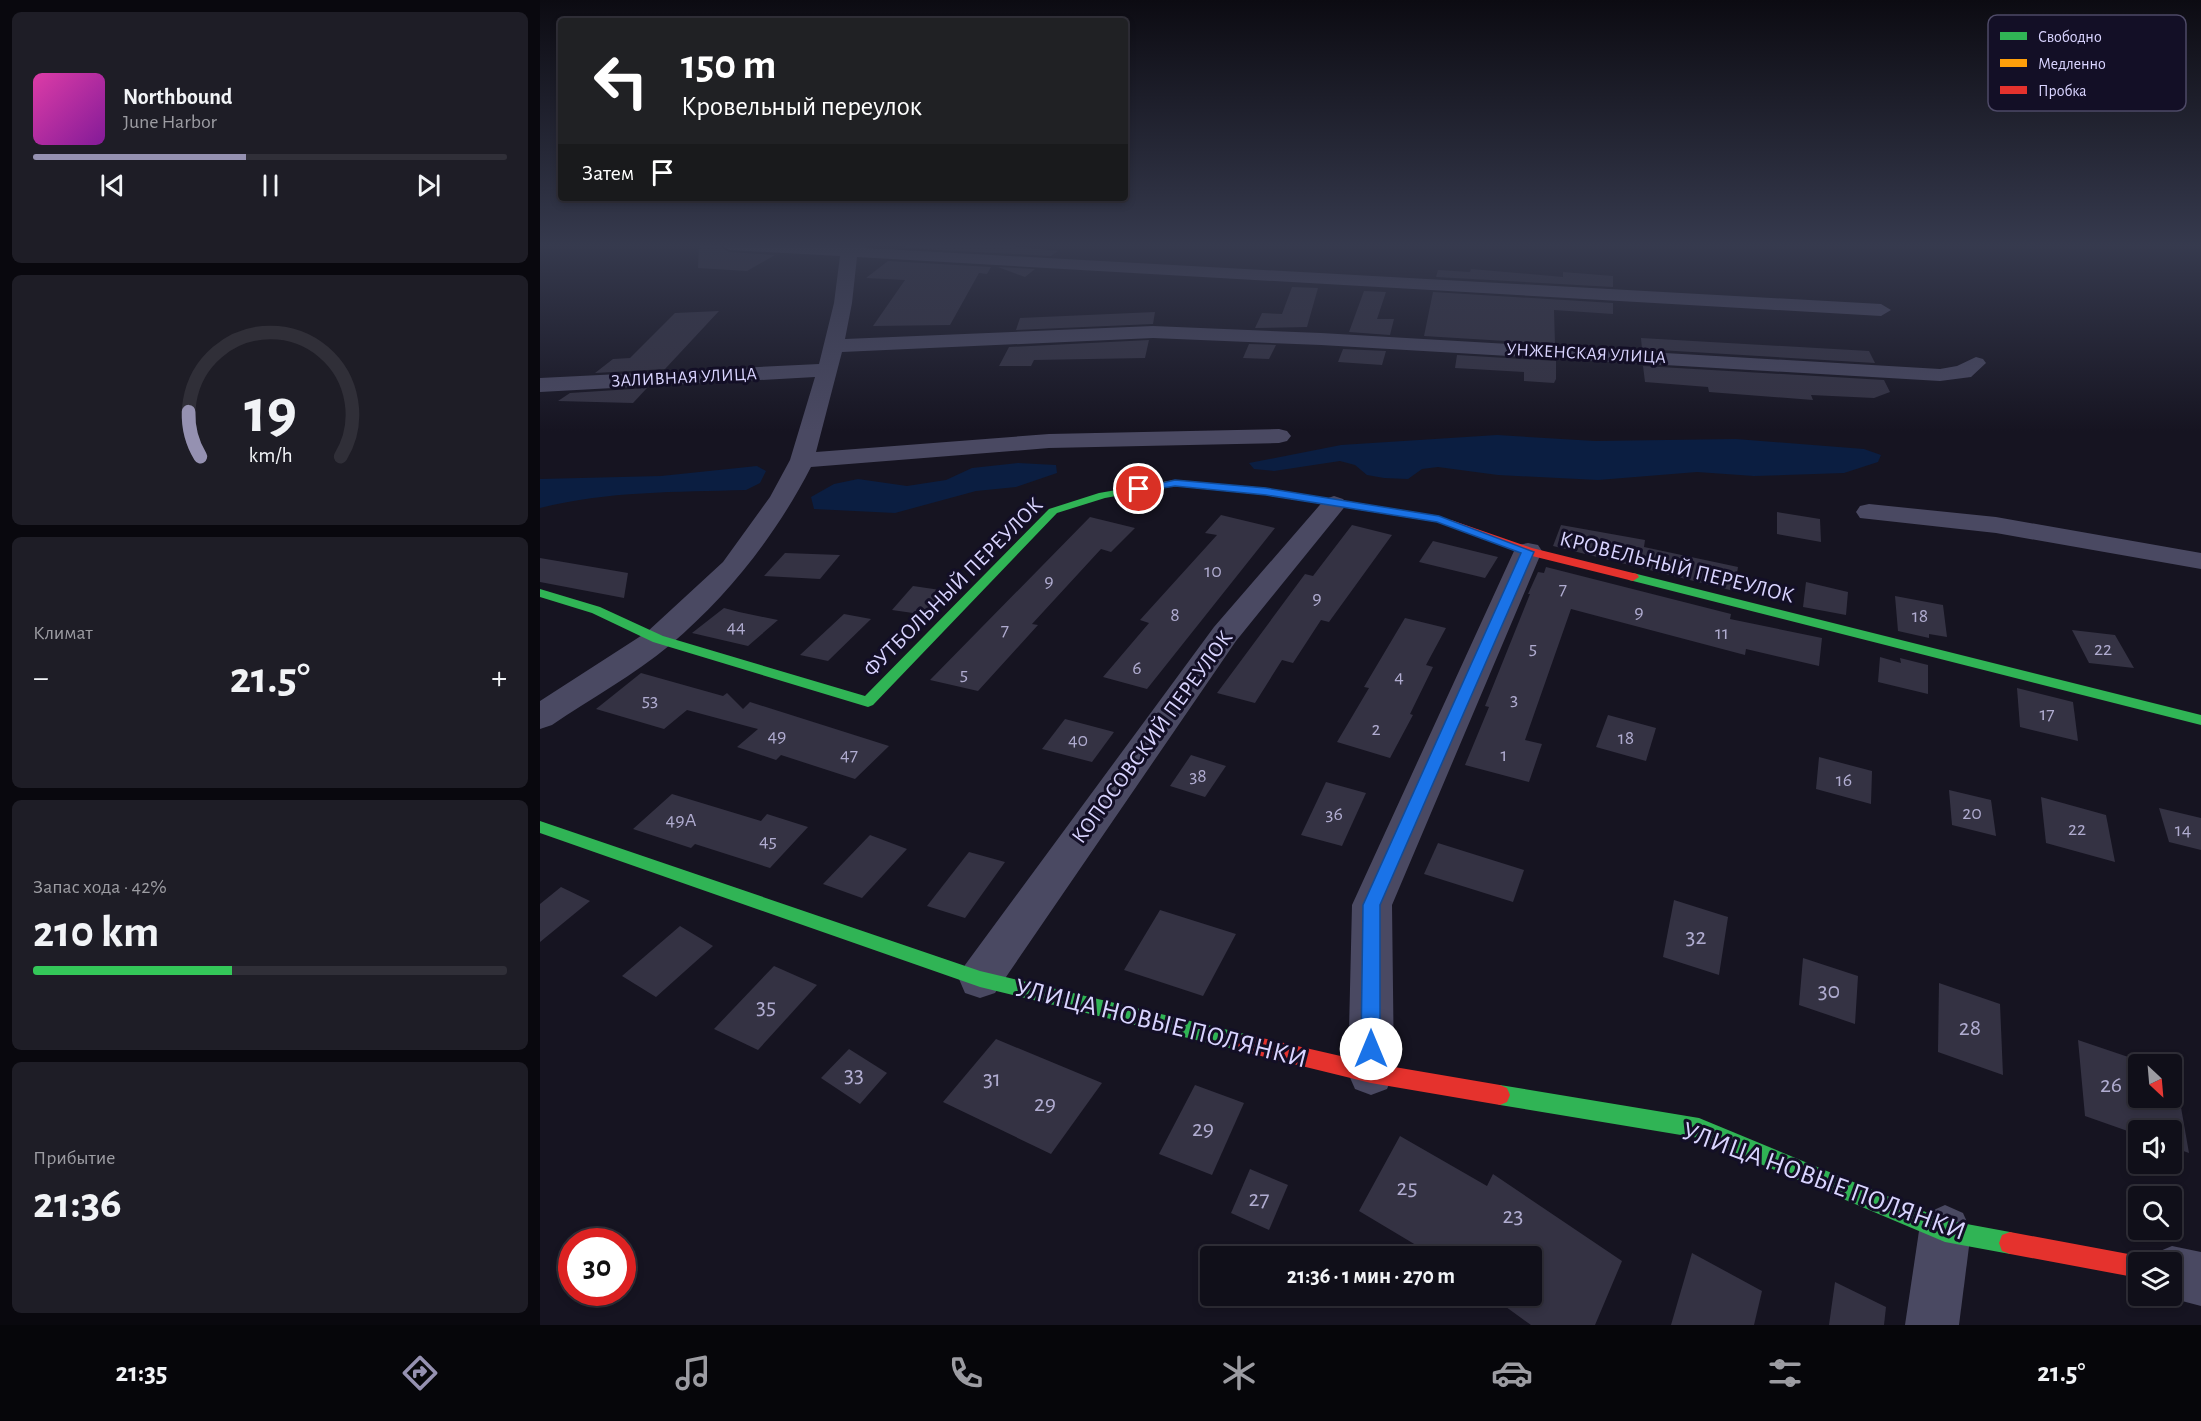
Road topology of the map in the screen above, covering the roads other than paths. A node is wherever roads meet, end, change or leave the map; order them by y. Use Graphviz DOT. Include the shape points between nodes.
graph roads {
  1 [pos="842,307"];
  2 [pos="1828,307"];
  3 [pos="1881,310"];
  4 [pos="831,358"];
  5 [pos="1976,363"];
  6 [pos="540,385"];
  7 [pos="1279,436"];
  8 [pos="802,460"];
  9 [pos="1103,495"];
  10 [pos="1334,504"];
  11 [pos="1869,512"];
  12 [pos="1528,552"];
  13 [pos="2201,561"];
  14 [pos="540,593"];
  15 [pos="658,639"];
  16 [pos="540,717"];
  17 [pos="2201,720"];
  18 [pos="540,827"];
  19 [pos="980,979"];
  20 [pos="1371,1073"];
  21 [pos="1945,1232"];
  22 [pos="2128,1265"];
  23 [pos="2182,1275"];
  24 [pos="2201,1279"];
  25 [pos="1932,1325"];
  1 -- 4 [label="street"];
  2 -- 3 [label="street"];
  4 -- 5 [label="street, УНЖЕНСКАЯ УЛИЦА" via="1153,332 1941,375 1963,372"];
  4 -- 6 [label="street, ЗАЛИВНАЯ УЛИЦА"];
  4 -- 8 [label="street"];
  7 -- 8 [label="street" via="1050,441"];
  8 -- 15 [label="street" via="782,498 733,568"];
  9 -- 10 [label="street, КРОВЕЛЬНЫЙ ПЕРЕУЛОК" via="1175,483"];
  9 -- 15 [label="street, ФУТБОЛЬНЫЙ ПЕРЕУЛОК" via="1053,511 868,702"];
  10 -- 12 [label="street, КРОВЕЛЬНЫЙ ПЕРЕУЛОК" via="1439,519"];
  10 -- 19 [label="street, КОПОСОВСКИЙ ПЕРЕУЛОК" via="1225,634"];
  11 -- 13 [label="street" via="1996,525"];
  12 -- 17 [label="street, КРОВЕЛЬНЫЙ ПЕРЕУЛОК"];
  12 -- 20 [label="street" via="1372,905"];
  14 -- 15 [label="street" via="596,610"];
  15 -- 16 [label="street"];
  18 -- 19 [label="street, УЛИЦА НОВЫЕ ПОЛЯНКИ"];
  19 -- 20 [label="street, УЛИЦА НОВЫЕ ПОЛЯНКИ"];
  20 -- 21 [label="street, УЛИЦА НОВЫЕ ПОЛЯНКИ" via="1698,1128"];
  21 -- 22 [label="street, УЛИЦА НОВЫЕ ПОЛЯНКИ"];
  21 -- 25 [label="street"];
  23 -- 24 [label="street"];
}
